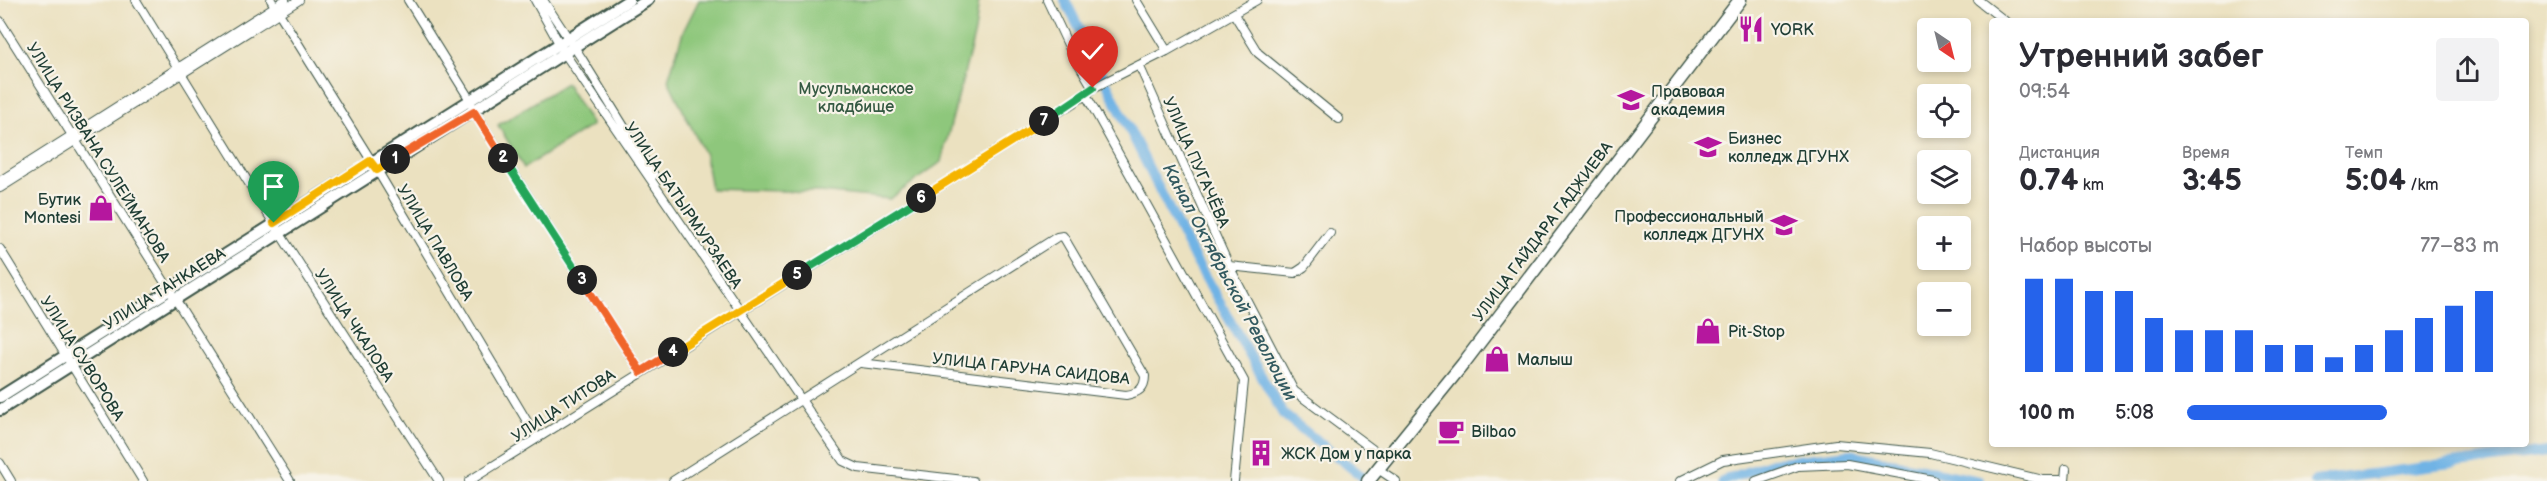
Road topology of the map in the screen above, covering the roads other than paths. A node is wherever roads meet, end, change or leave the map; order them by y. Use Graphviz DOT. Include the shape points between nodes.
graph roads {
  1 [pos="136,0"];
  2 [pos="285,0"];
  3 [pos="299,0"];
  4 [pos="408,0"];
  5 [pos="535,0"];
  6 [pos="543,0"];
  7 [pos="629,0"];
  8 [pos="648,0"];
  9 [pos="1047,0"];
  10 [pos="1136,0"];
  11 [pos="1257,0"];
  12 [pos="1741,0"];
  13 [pos="1978,0"];
  14 [pos="275,6"];
  15 [pos="1234,14"];
  16 [pos="2001,18"];
  17 [pos="0,21"];
  18 [pos="567,45"];
  19 [pos="1167,51"];
  20 [pos="1139,65"];
  21 [pos="181,71"];
  22 [pos="1093,88"];
  23 [pos="1086,94"];
  24 [pos="470,100"];
  25 [pos="474,112"];
  26 [pos="1339,119"];
  27 [pos="75,138"];
  28 [pos="374,165"];
  29 [pos="0,181"];
  30 [pos="0,188"];
  31 [pos="277,227"];
  32 [pos="1330,233"];
  33 [pos="0,249"];
  34 [pos="1229,266"];
  35 [pos="173,295"];
  36 [pos="740,310"];
  37 [pos="69,359"];
  38 [pos="861,363"];
  39 [pos="641,372"];
  40 [pos="0,397"];
  41 [pos="802,399"];
  42 [pos="0,410"];
  43 [pos="537,438"];
  44 [pos="0,463"];
  45 [pos="1383,464"];
  46 [pos="2066,469"];
  47 [pos="1933,480"];
  48 [pos="11,481"];
  49 [pos="143,481"];
  50 [pos="290,481"];
  51 [pos="439,481"];
  52 [pos="469,481"];
  53 [pos="673,481"];
  54 [pos="973,481"];
  55 [pos="1234,481"];
  56 [pos="1369,481"];
  57 [pos="1396,481"];
  58 [pos="1680,481"];
  59 [pos="1756,481"];
  1 -- 21 [label="street, УЛИЦА ЧКАЛОВА"];
  2 -- 14 [label="street"];
  3 -- 14 [label="street"];
  4 -- 24 [label="street"];
  5 -- 18 [label="street, УЛИЦА БАТЫРМУРЗАЕВА"];
  6 -- 18 [label="street, УЛИЦА БАТЫРМУРЗАЕВА"];
  7 -- 18 [label="main road, УЛИЦА ТАНКАЕВА"];
  8 -- 18 [label="main road, УЛИЦА ТАНКАЕВА"];
  9 -- 22 [label="street"];
  10 -- 19 [label="street"];
  11 -- 15 [label="street, УЛИЦА ТИТОВА"];
  12 -- 45 [label="main road, УЛИЦА ГАЙДАРА ГАДЖИЕВА"];
  13 -- 16 [label="street"];
  14 -- 21 [label="street"];
  14 -- 28 [label="street, УЛИЦА ПАВЛОВА"];
  15 -- 19 [label="street, УЛИЦА ТИТОВА"];
  15 -- 26 [label="street" via="1258,53"];
  17 -- 27 [label="street, УЛИЦА РИЗВАНА СУЛЕЙМАНОВА"];
  18 -- 24 [label="main road, УЛИЦА ТАНКАЕВА"];
  18 -- 25 [label="main road, УЛИЦА ТАНКАЕВА"];
  18 -- 36 [label="street, УЛИЦА БАТЫРМУРЗАЕВА"];
  19 -- 20 [label="street, УЛИЦА ТИТОВА"];
  20 -- 22 [label="street, УЛИЦА ТИТОВА"];
  20 -- 34 [label="street, УЛИЦА ПУГАЧЁВА"];
  21 -- 27 [label="street"];
  21 -- 31 [label="street, УЛИЦА ЧКАЛОВА"];
  22 -- 23 [label="street, УЛИЦА ТИТОВА"];
  23 -- 36 [label="street, УЛИЦА ТИТОВА"];
  23 -- 55 [label="street" via="1244,381"];
  24 -- 25 [label="street"];
  24 -- 28 [label="main road, УЛИЦА ТАНКАЕВА"];
  25 -- 28 [label="main road, УЛИЦА ТАНКАЕВА"];
  25 -- 39 [label="street"];
  27 -- 29 [label="street"];
  27 -- 30 [label="street"];
  27 -- 35 [label="street, УЛИЦА РИЗВАНА СУЛЕЙМАНОВА"];
  28 -- 31 [label="main road, УЛИЦА ТАНКАЕВА"];
  28 -- 43 [label="street, УЛИЦА ПАВЛОВА"];
  31 -- 35 [label="main road, УЛИЦА ТАНКАЕВА"];
  31 -- 51 [label="street, УЛИЦА ЧКАЛОВА"];
  32 -- 34 [label="street" via="1295,273"];
  33 -- 37 [label="street, УЛИЦА СУВОРОВА"];
  34 -- 45 [label="street, УЛИЦА ПУГАЧЁВА" via="1294,391"];
  35 -- 37 [label="main road, УЛИЦА ТАНКАЕВА"];
  35 -- 50 [label="street, УЛИЦА РИЗВАНА СУЛЕЙМАНОВА"];
  36 -- 39 [label="street, УЛИЦА ТИТОВА"];
  36 -- 41 [label="street, УЛИЦА БАТЫРМУРЗАЕВА"];
  37 -- 40 [label="main road, УЛИЦА ТАНКАЕВА"];
  37 -- 42 [label="main road, УЛИЦА ТАНКАЕВА"];
  37 -- 49 [label="street, УЛИЦА СУВОРОВА"];
  38 -- 38 [label="street, УЛИЦА ГАРУНА САИДОВА" via="1063,236 1145,376 1145,383 1126,395"];
  38 -- 41 [label="street, УЛИЦА ГАРУНА САИДОВА"];
  39 -- 43 [label="street, УЛИЦА ТИТОВА"];
  41 -- 53 [label="street, УЛИЦА ГАРУНА САИДОВА"];
  41 -- 54 [label="street, УЛИЦА БАТЫРМУРЗАЕВА" via="849,466"];
  43 -- 52 [label="street, УЛИЦА ТИТОВА"];
  44 -- 48 [label="street"];
  45 -- 56 [label="main road, УЛИЦА ГАЙДАРА ГАДЖИЕВА"];
  45 -- 57 [label="street, УЛИЦА ПУГАЧЁВА"];
  46 -- 58 [label="street" via="2065,480 2043,480 1930,453 1836,444 1722,460"];
  47 -- 59 [label="street" via="1847,464 1798,466"];
}
